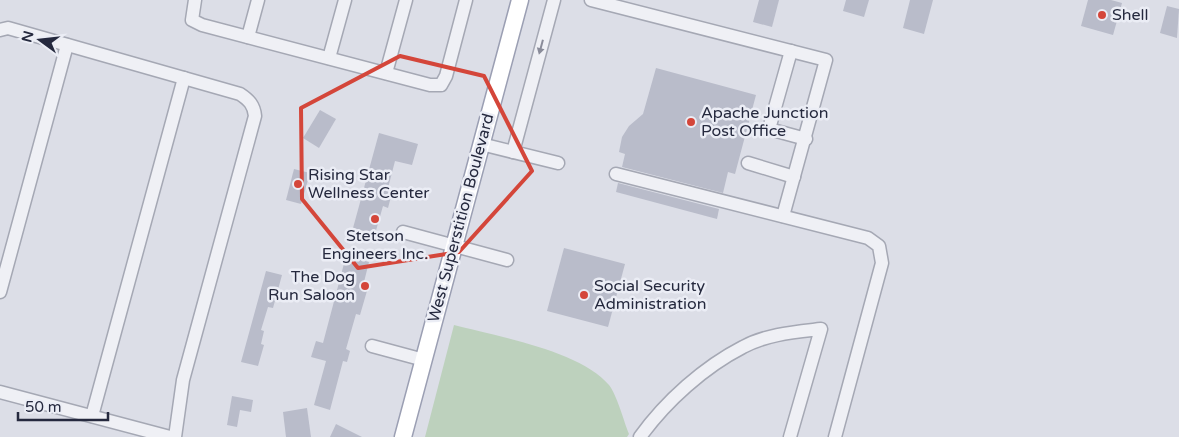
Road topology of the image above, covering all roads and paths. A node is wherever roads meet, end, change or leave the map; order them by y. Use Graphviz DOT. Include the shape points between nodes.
graph roads {
  1 [pos="195,0"];
  2 [pos="258,0"];
  3 [pos="344,0"];
  4 [pos="406,0"];
  5 [pos="466,0"];
  6 [pos="520,0"];
  7 [pos="554,0"];
  8 [pos="590,0"];
  9 [pos="0,30"];
  10 [pos="248,37"];
  11 [pos="67,45"];
  12 [pos="791,51"];
  13 [pos="329,58"];
  14 [pos="386,73"];
  15 [pos="184,78"];
  16 [pos="806,139"];
  17 [pos="481,144"];
  18 [pos="513,152"];
  19 [pos="558,163"];
  20 [pos="748,163"];
  21 [pos="616,174"];
  22 [pos="794,177"];
  23 [pos="783,216"];
  24 [pos="403,232"];
  25 [pos="454,246"];
  26 [pos="507,260"];
  27 [pos="0,292"];
  28 [pos="372,346"];
  29 [pos="424,360"];
  30 [pos="0,392"];
  31 [pos="92,416"];
  32 [pos="170,437"];
  33 [pos="175,437"];
  34 [pos="403,437"];
  35 [pos="640,437"];
  36 [pos="790,437"];
  37 [pos="835,437"];
  1 -- 10 [label="street" via="192,20"];
  2 -- 10 [label="street"];
  3 -- 13 [label="street"];
  4 -- 14 [label="street"];
  5 -- 14 [label="street" via="441,85"];
  6 -- 17 [label="main road, West Superstition Boulevard"];
  7 -- 18 [label="street, one-way"];
  8 -- 12 [label="street"];
  9 -- 11 [label="street" via="8,28"];
  10 -- 13 [label="street"];
  11 -- 15 [label="street"];
  11 -- 27 [label="street"];
  12 -- 16 [label="street" via="826,60"];
  12 -- 16 [label="street" via="769,129"];
  13 -- 14 [label="street"];
  15 -- 31 [label="street"];
  15 -- 33 [label="street" via="240,94 251,103 255,116 183,380"];
  16 -- 22 [label="street"];
  17 -- 18 [label="street"];
  17 -- 25 [label="main road, West Superstition Boulevard"];
  18 -- 19 [label="street"];
  20 -- 22 [label="street"];
  21 -- 23 [label="street"];
  22 -- 23 [label="street"];
  23 -- 37 [label="street" via="868,238 879,246 882,263"];
  24 -- 25 [label="street"];
  25 -- 26 [label="street"];
  25 -- 29 [label="main road, West Superstition Boulevard"];
  28 -- 29 [label="street"];
  29 -- 34 [label="main road, West Superstition Boulevard"];
  30 -- 31 [label="street"];
  31 -- 32 [label="street"];
  35 -- 36 [label="street" via="671,401 701,375 744,346 783,333 821,329"];
}
